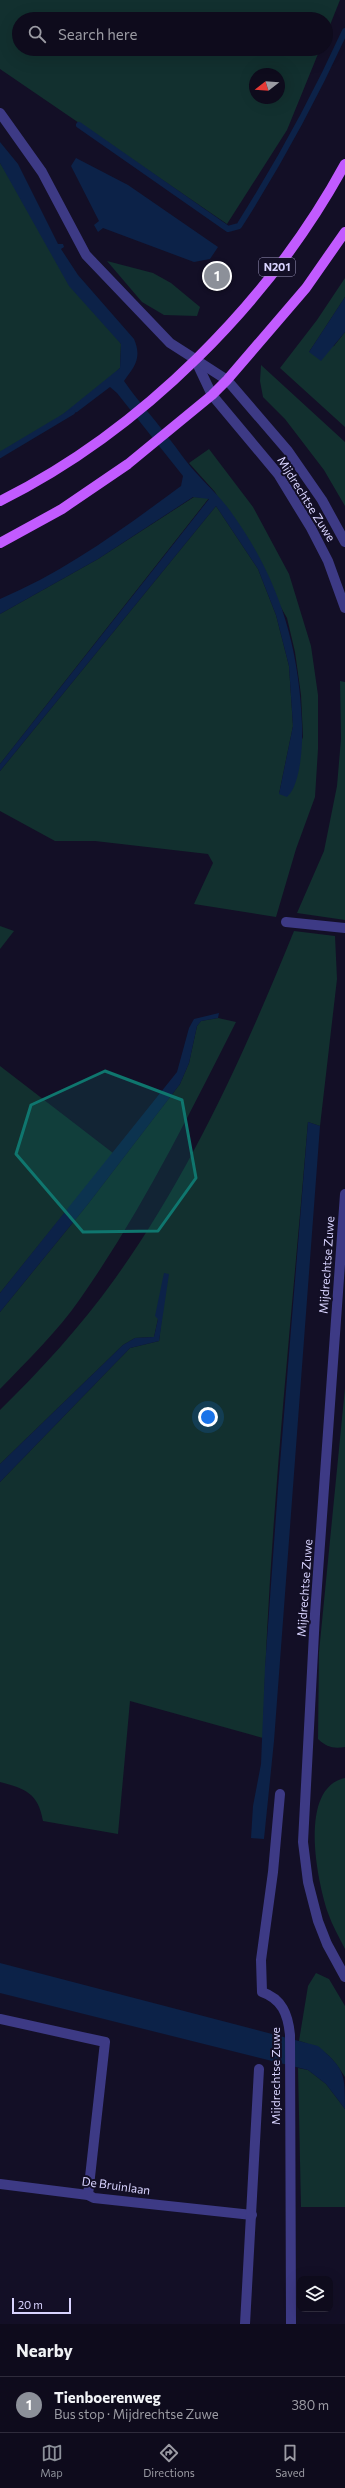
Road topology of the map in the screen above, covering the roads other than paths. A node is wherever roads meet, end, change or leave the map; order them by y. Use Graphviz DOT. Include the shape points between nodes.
graph roads {
  1 [pos="0,113"];
  2 [pos="345,164"];
  3 [pos="345,232"];
  4 [pos="195,359"];
  5 [pos="227,380"];
  6 [pos="212,395"];
  7 [pos="0,501"];
  8 [pos="345,542"];
  9 [pos="0,543"];
  10 [pos="345,608"];
  11 [pos="286,922"];
  12 [pos="345,928"];
  13 [pos="345,1194"];
  14 [pos="280,1794"];
  15 [pos="345,1977"];
  16 [pos="0,2019"];
  17 [pos="259,2069"];
  18 [pos="0,2184"];
  19 [pos="88,2195"];
  20 [pos="252,2215"];
  21 [pos="245,2324"];
  22 [pos="291,2324"];
  1 -- 4 [label="street" via="42,172 86,254 170,343"];
  2 -- 4 [label="main road, N201" via="287,254 242,310"];
  3 -- 5 [label="main road, N201" via="306,288"];
  4 -- 5 [label="street, Mijdrechtse Zuwe"];
  4 -- 6 [label="street, Mijdrechtse Zuwe"];
  4 -- 7 [label="main road, N201" via="128,417 57,468"];
  5 -- 6 [label="main road, N201"];
  5 -- 8 [label="street, Mijdrechtse Zuwe" via="288,451 322,500"];
  6 -- 9 [label="main road, N201" via="150,447 62,509"];
  6 -- 10 [label="street, Mijdrechtse Zuwe" via="278,474 328,561"];
  11 -- 12 [label="street"];
  13 -- 15 [label="street, Mijdrechtse Zuwe" via="316,1606 303,1842 308,1882 318,1920 327,1944"];
  14 -- 22 [label="street, Mijdrechtse Zuwe" via="261,1960 262,1992 271,1995 283,2008 289,2021"];
  16 -- 19 [label="street" via="105,2042"];
  17 -- 20 [label="street, Mijdrechtse Zuwe"];
  18 -- 19 [label="street, De Bruinlaan"];
  19 -- 20 [label="street, De Bruinlaan" via="94,2198"];
  20 -- 21 [label="street, Mijdrechtse Zuwe"];
}
